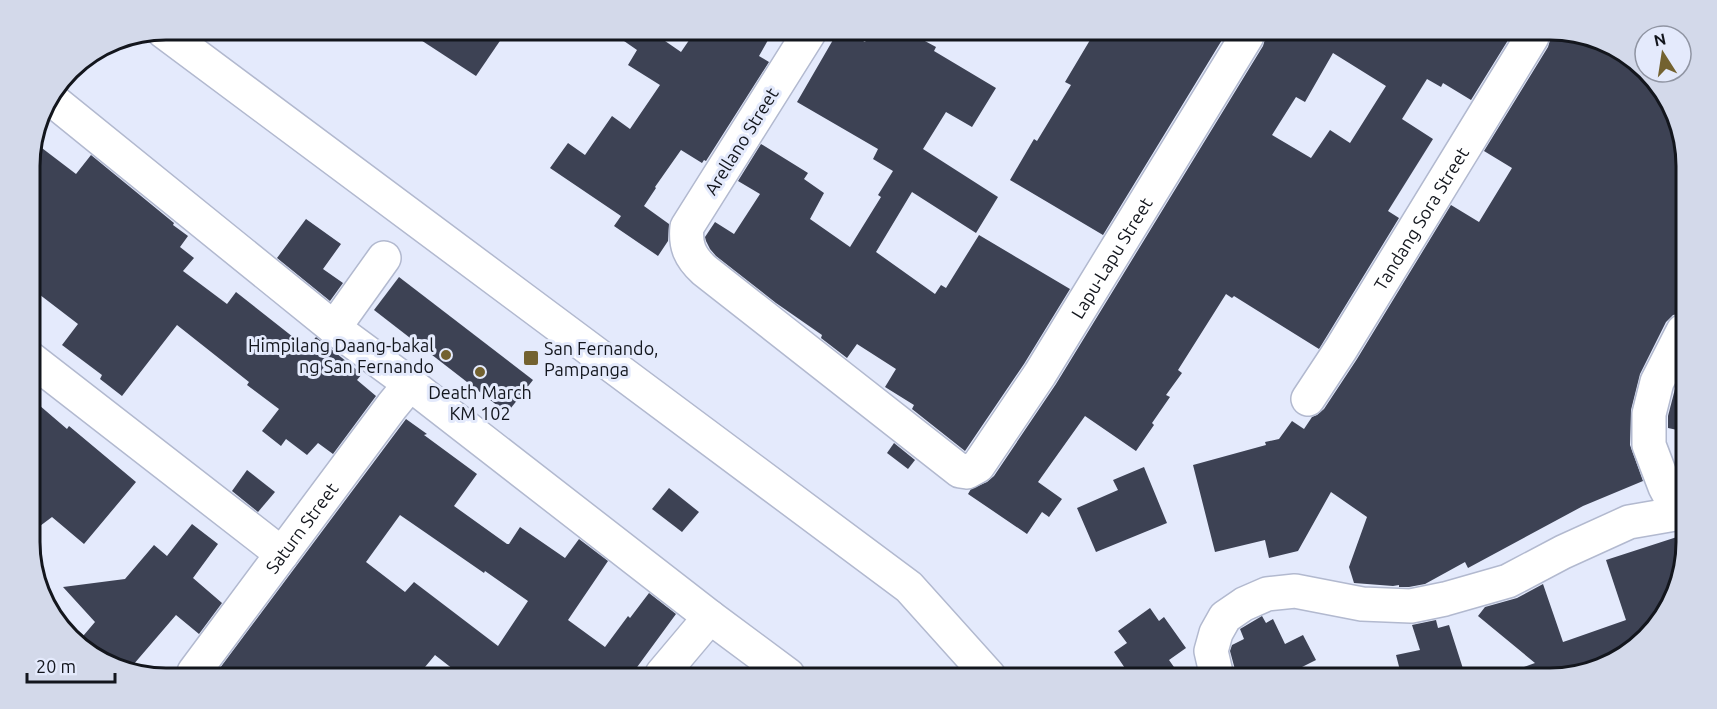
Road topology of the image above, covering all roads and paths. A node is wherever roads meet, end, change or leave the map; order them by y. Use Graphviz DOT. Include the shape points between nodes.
graph roads {
  1 [pos="1244,40"];
  2 [pos="1530,40"];
  3 [pos="175,41"];
  4 [pos="803,41"];
  5 [pos="57,104"];
  6 [pos="384,258"];
  7 [pos="334,328"];
  8 [pos="1676,344"];
  9 [pos="40,366"];
  10 [pos="410,384"];
  11 [pos="1308,399"];
  12 [pos="968,472"];
  13 [pos="1676,506"];
  14 [pos="1676,514"];
  15 [pos="282,554"];
  16 [pos="710,617"];
  17 [pos="197,668"];
  18 [pos="667,668"];
  19 [pos="779,668"];
  20 [pos="982,668"];
  21 [pos="1215,668"];
  1 -- 12 [label="street, Lapu-Lapu Street" via="1040,374 978,466"];
  2 -- 11 [label="street, Tandang Sora Street"];
  3 -- 20 [label="street" via="909,587"];
  4 -- 12 [label="street, Arellano Street" via="687,227 689,252 704,270 960,471"];
  5 -- 7 [label="street"];
  6 -- 7 [label="street"];
  7 -- 10 [label="street"];
  8 -- 13 [label="street" via="1657,381 1649,414 1649,445"];
  9 -- 15 [label="street"];
  10 -- 15 [label="street, Saturn Street"];
  10 -- 16 [label="street"];
  14 -- 21 [label="street" via="1629,522 1508,581 1411,606 1362,604 1295,591 1267,594 1225,617 1211,651"];
  15 -- 17 [label="street, Saturn Street"];
  16 -- 18 [label="street"];
  16 -- 19 [label="street"];
}
